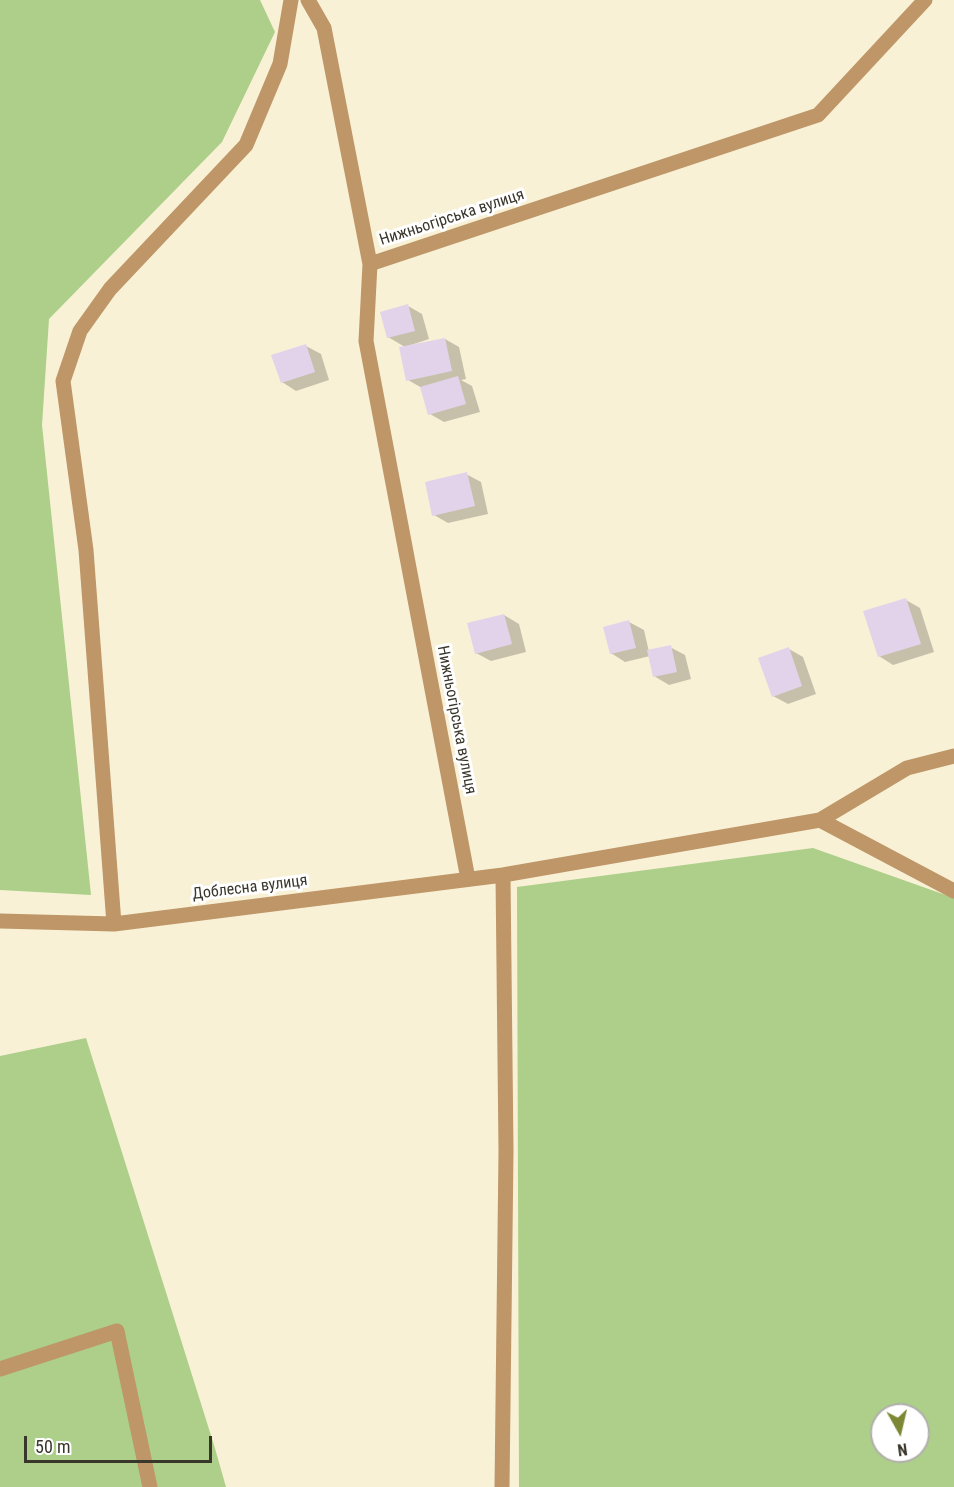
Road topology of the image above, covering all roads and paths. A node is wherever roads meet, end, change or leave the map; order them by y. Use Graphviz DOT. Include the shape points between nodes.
graph roads {
  1 [pos="291,0"];
  2 [pos="308,0"];
  3 [pos="925,0"];
  4 [pos="370,264"];
  5 [pos="954,756"];
  6 [pos="820,820"];
  7 [pos="503,875"];
  8 [pos="468,879"];
  9 [pos="954,891"];
  10 [pos="0,921"];
  11 [pos="114,924"];
  12 [pos="0,1369"];
  13 [pos="150,1487"];
  14 [pos="502,1487"];
  1 -- 11 [label="street" via="280,64 246,145 110,289 80,331 63,381 86,550"];
  2 -- 4 [label="street" via="324,28"];
  3 -- 4 [label="street, Нижньогірська вулиця" via="818,114"];
  4 -- 8 [label="street, Нижньогірська вулиця" via="366,341"];
  5 -- 6 [label="street" via="907,768"];
  6 -- 7 [label="street"];
  6 -- 9 [label="street"];
  7 -- 8 [label="street, Доблесна вулиця"];
  7 -- 14 [label="street" via="506,1163"];
  8 -- 11 [label="street, Доблесна вулиця"];
  10 -- 11 [label="street, Доблесна вулиця"];
  12 -- 13 [label="street" via="117,1331"];
}
